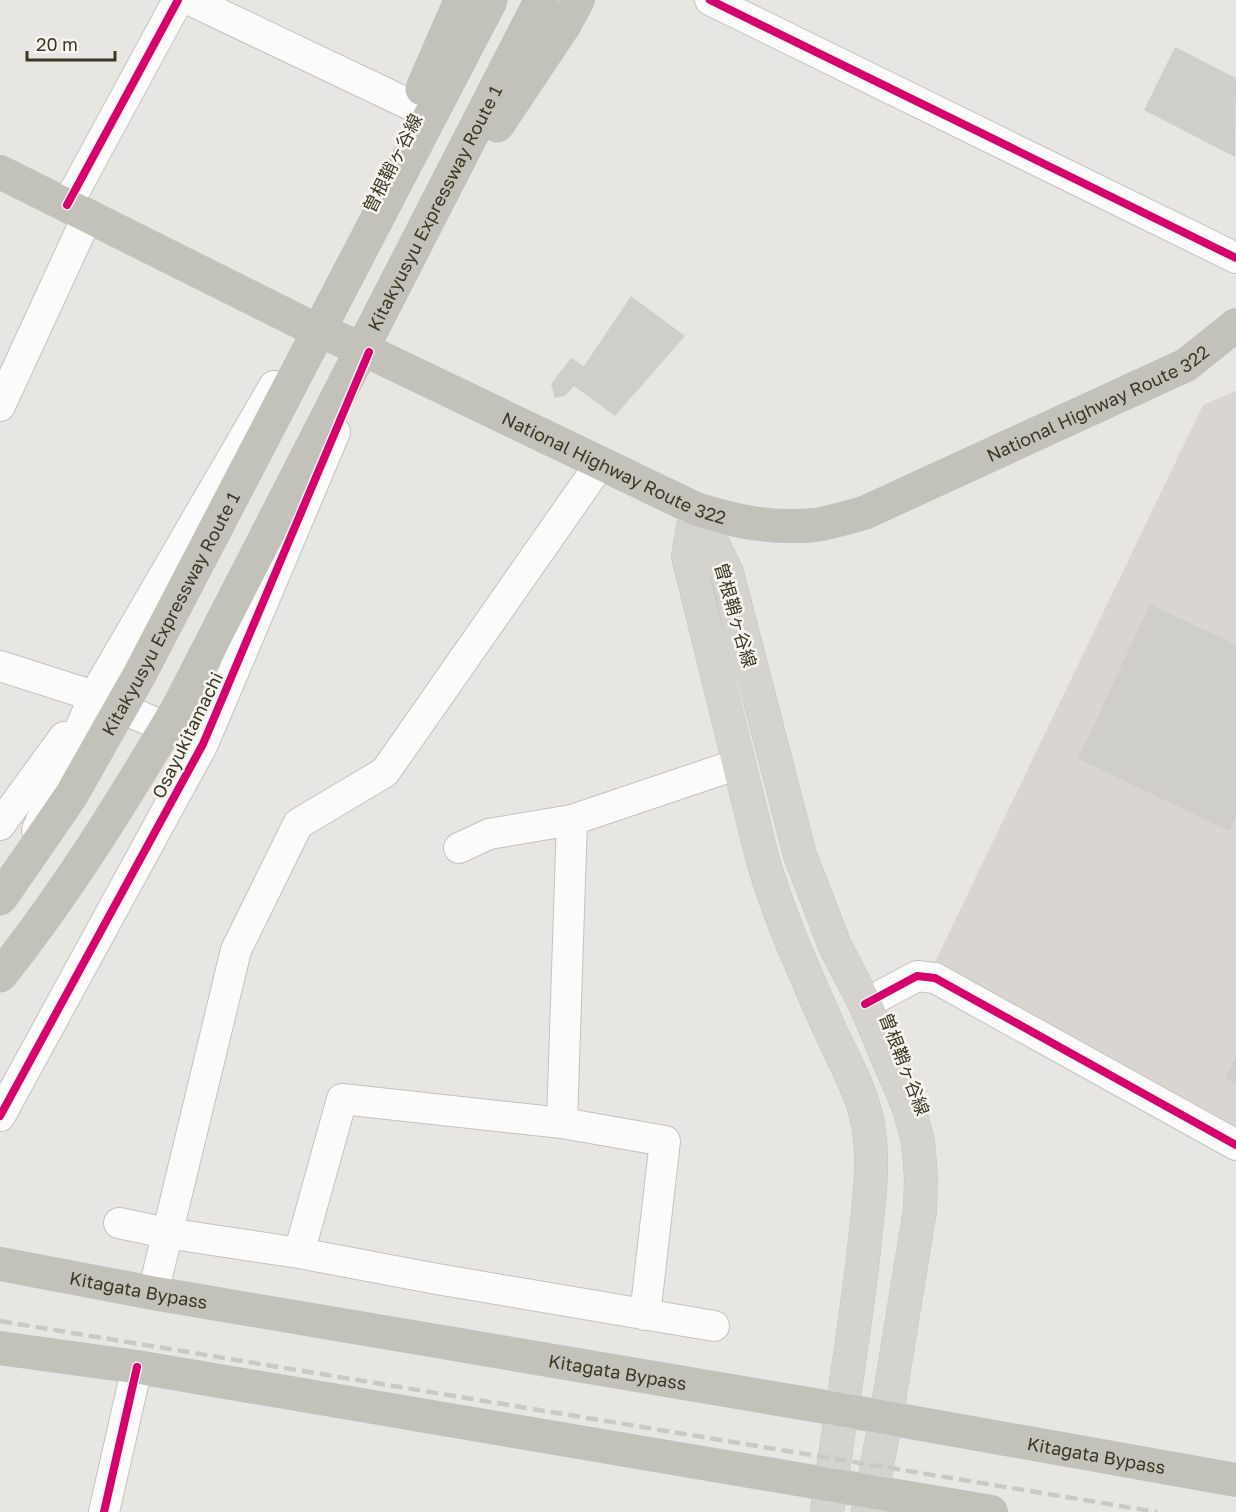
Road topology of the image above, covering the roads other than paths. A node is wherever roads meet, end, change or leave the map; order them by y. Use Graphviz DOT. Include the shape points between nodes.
graph roads {
  1 [pos="178,0"];
  2 [pos="190,0"];
  3 [pos="461,0"];
  4 [pos="473,0"];
  5 [pos="491,0"];
  6 [pos="541,0"];
  7 [pos="554,0"];
  8 [pos="578,0"];
  9 [pos="710,0"];
  10 [pos="419,109"];
  11 [pos="0,172"];
  12 [pos="77,210"];
  13 [pos="1236,258"];
  14 [pos="1236,325"];
  15 [pos="310,335"];
  16 [pos="369,352"];
  17 [pos="0,406"];
  18 [pos="600,465"];
  19 [pos="696,510"];
  20 [pos="211,645"];
  21 [pos="0,666"];
  22 [pos="94,696"];
  23 [pos="203,744"];
  24 [pos="738,764"];
  25 [pos="572,820"];
  26 [pos="0,825"];
  27 [pos="459,848"];
  28 [pos="0,898"];
  29 [pos="0,918"];
  30 [pos="0,976"];
  31 [pos="865,1004"];
  32 [pos="0,1116"];
  33 [pos="561,1124"];
  34 [pos="1236,1145"];
  35 [pos="119,1223"];
  36 [pos="166,1233"];
  37 [pos="299,1253"];
  38 [pos="0,1264"];
  39 [pos="153,1293"];
  40 [pos="645,1315"];
  41 [pos="714,1326"];
  42 [pos="0,1348"];
  43 [pos="137,1367"];
  44 [pos="843,1410"];
  45 [pos="886,1418"];
  46 [pos="1236,1480"];
  47 [pos="829,1498"];
  48 [pos="869,1502"];
  49 [pos="104,1512"];
  50 [pos="991,1512"];
  1 -- 12 [label="street"];
  2 -- 10 [label="street"];
  3 -- 15 [label="highway, bridge"];
  4 -- 10 [label="main road, 曽根鞘ヶ谷線"];
  5 -- 15 [label="highway, Kitakyusyu Expressway Route 1, bridge"];
  6 -- 20 [label="highway, Kitakyusyu Expressway Route 1, bridge"];
  7 -- 16 [label="main road"];
  8 -- 20 [label="highway, bridge" via="492,134 264,561"];
  9 -- 13 [label="street"];
  10 -- 15 [label="main road, 曽根鞘ヶ谷線"];
  11 -- 12 [label="highway, National Highway Route 322"];
  12 -- 15 [label="highway, National Highway Route 322"];
  12 -- 17 [label="street"];
  14 -- 19 [label="highway, National Highway Route 322" via="1186,365 864,513 816,525 771,526 731,521"];
  15 -- 16 [label="highway, National Highway Route 322"];
  15 -- 22 [label="street"];
  15 -- 28 [label="highway, Kitakyusyu Expressway Route 1, bridge" via="140,674 71,796"];
  16 -- 18 [label="highway, National Highway Route 322"];
  16 -- 23 [label="street, Osayukitamachi"];
  18 -- 19 [label="highway, National Highway Route 322"];
  18 -- 36 [label="street" via="385,772 298,824 236,950"];
  19 -- 24 [label="main road, 曽根鞘ヶ谷線" via="688,556"];
  19 -- 31 [label="main road, 曽根鞘ヶ谷線" via="728,573 814,897"];
  20 -- 30 [label="highway, Kitakyusyu Expressway Route 1, bridge" via="110,821"];
  21 -- 22 [label="street"];
  22 -- 23 [label="street"];
  22 -- 26 [label="street"];
  22 -- 29 [label="street"];
  23 -- 32 [label="street, Osayukitamachi"];
  24 -- 25 [label="street"];
  24 -- 44 [label="main road, 曽根鞘ヶ谷線" via="773,895 856,1089 871,1147 855,1332"];
  25 -- 27 [label="street" via="489,834"];
  25 -- 33 [label="street"];
  31 -- 34 [label="street" via="917,976 935,978"];
  31 -- 45 [label="main road, 曽根鞘ヶ谷線" via="909,1108 921,1176 920,1210"];
  33 -- 37 [label="street" via="342,1099"];
  33 -- 40 [label="street" via="665,1141"];
  35 -- 36 [label="street"];
  36 -- 37 [label="street"];
  36 -- 39 [label="street"];
  37 -- 40 [label="street"];
  38 -- 39 [label="highway, Kitagata Bypass"];
  39 -- 44 [label="highway, Kitagata Bypass"];
  40 -- 41 [label="street"];
  42 -- 43 [label="highway"];
  43 -- 47 [label="highway"];
  43 -- 49 [label="street"];
  44 -- 45 [label="highway, Kitagata Bypass"];
  44 -- 47 [label="main road, 曽根鞘ヶ谷線"];
  45 -- 46 [label="highway, Kitagata Bypass"];
  45 -- 48 [label="main road, 曽根鞘ヶ谷線"];
  47 -- 48 [label="highway"];
  48 -- 50 [label="highway"];
}
